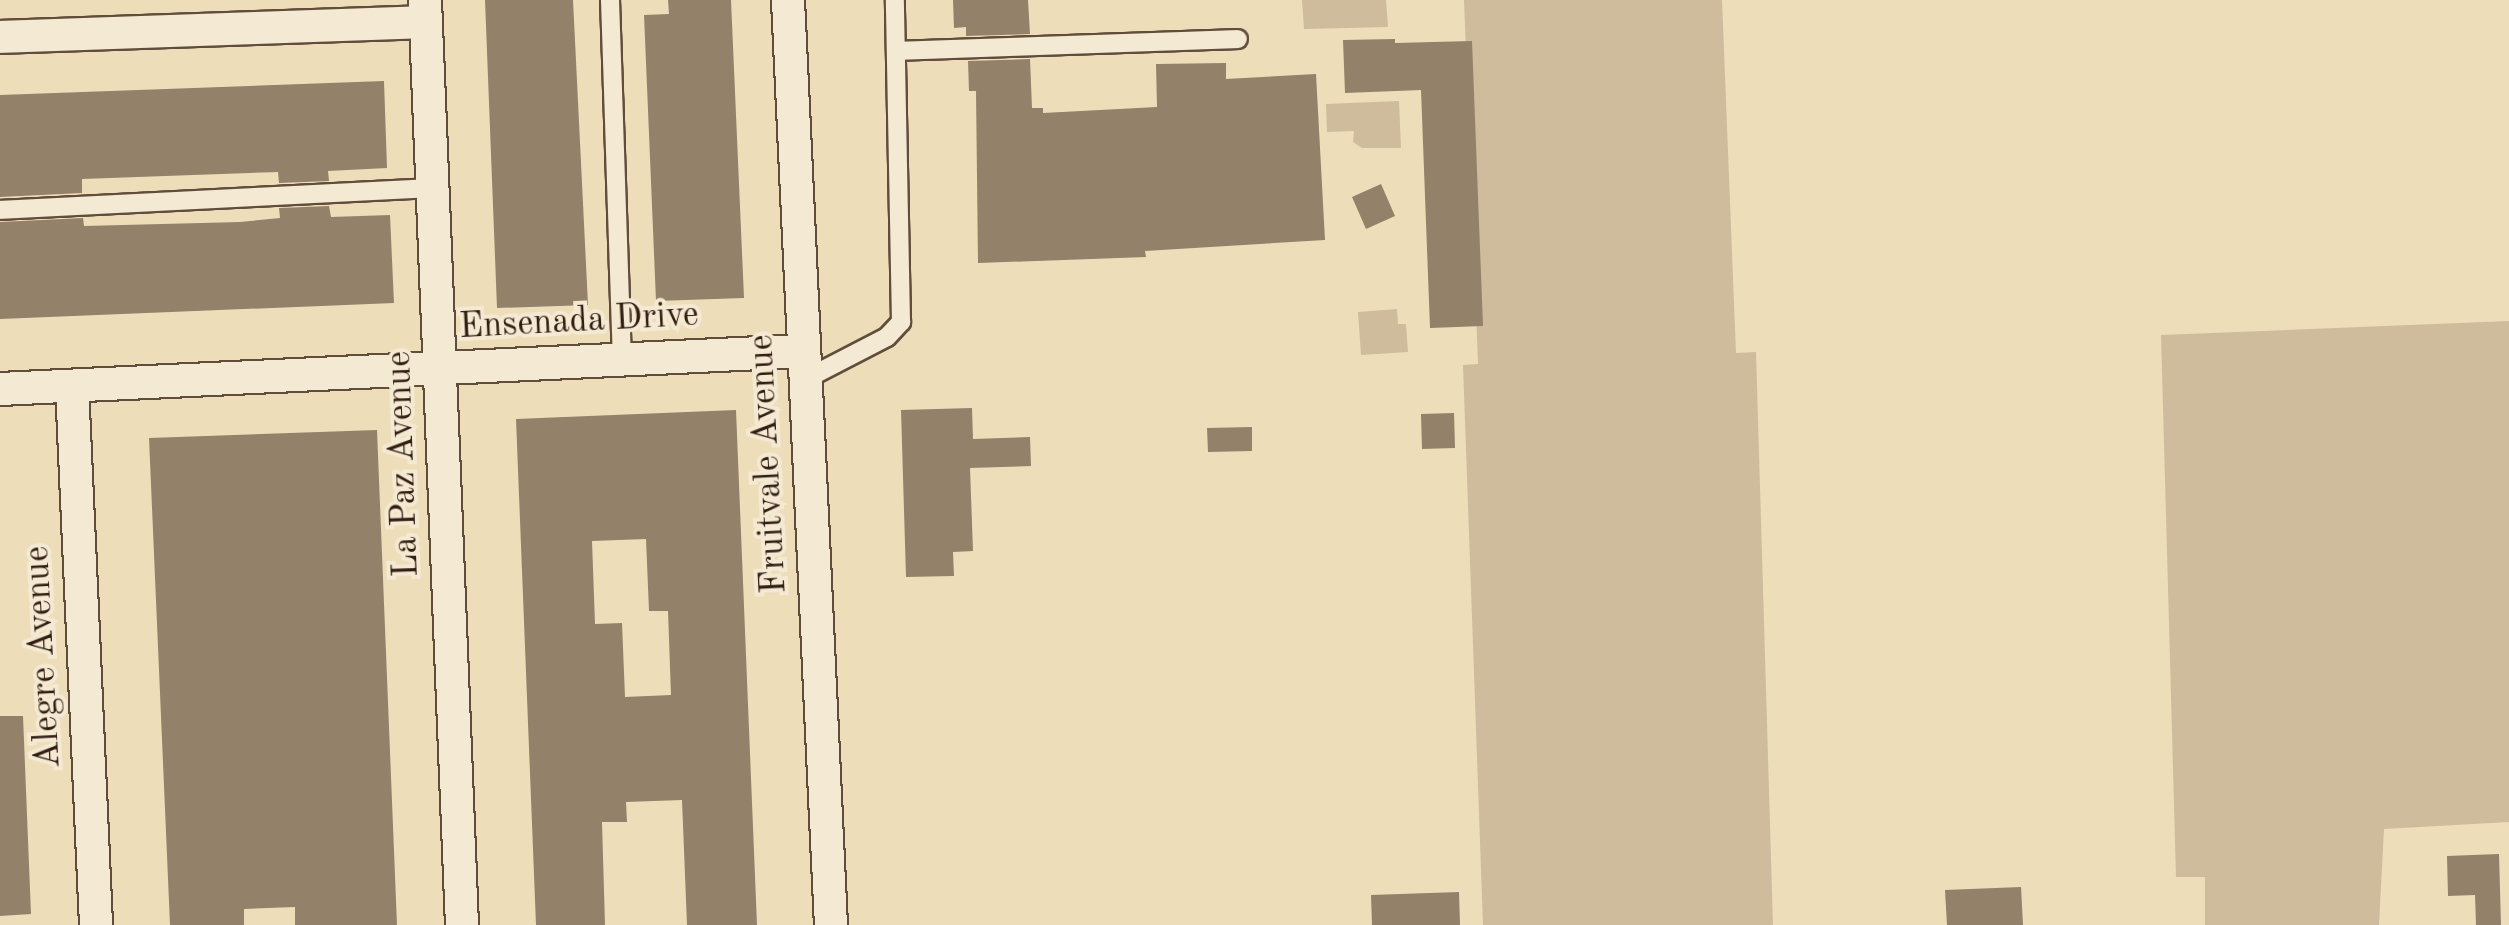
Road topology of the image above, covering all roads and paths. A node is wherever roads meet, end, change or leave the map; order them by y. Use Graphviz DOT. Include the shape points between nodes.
graph roads {
  1 [pos="610,0"];
  2 [pos="788,0"];
  3 [pos="894,0"];
  4 [pos="426,11"];
  5 [pos="0,37"];
  6 [pos="1238,39"];
  7 [pos="896,51"];
  8 [pos="433,188"];
  9 [pos="0,210"];
  10 [pos="622,360"];
  11 [pos="804,365"];
  12 [pos="440,368"];
  13 [pos="72,386"];
  14 [pos="0,390"];
  15 [pos="96,925"];
  16 [pos="462,925"];
  17 [pos="830,925"];
  1 -- 10 [label="lane"];
  2 -- 11 [label="street, Fruitvale Avenue"];
  3 -- 7 [label="lane"];
  4 -- 5 [label="street"];
  4 -- 8 [label="street, La Paz Avenue"];
  6 -- 7 [label="lane"];
  7 -- 11 [label="lane" via="901,322 888,336"];
  8 -- 9 [label="lane"];
  8 -- 12 [label="street, La Paz Avenue"];
  10 -- 11 [label="street, Ensenada Drive"];
  10 -- 12 [label="street, Ensenada Drive"];
  11 -- 17 [label="street, Fruitvale Avenue"];
  12 -- 13 [label="street, Ensenada Drive"];
  12 -- 16 [label="street, La Paz Avenue"];
  13 -- 14 [label="street, Ensenada Drive"];
  13 -- 15 [label="street, Alegre Avenue"];
}
